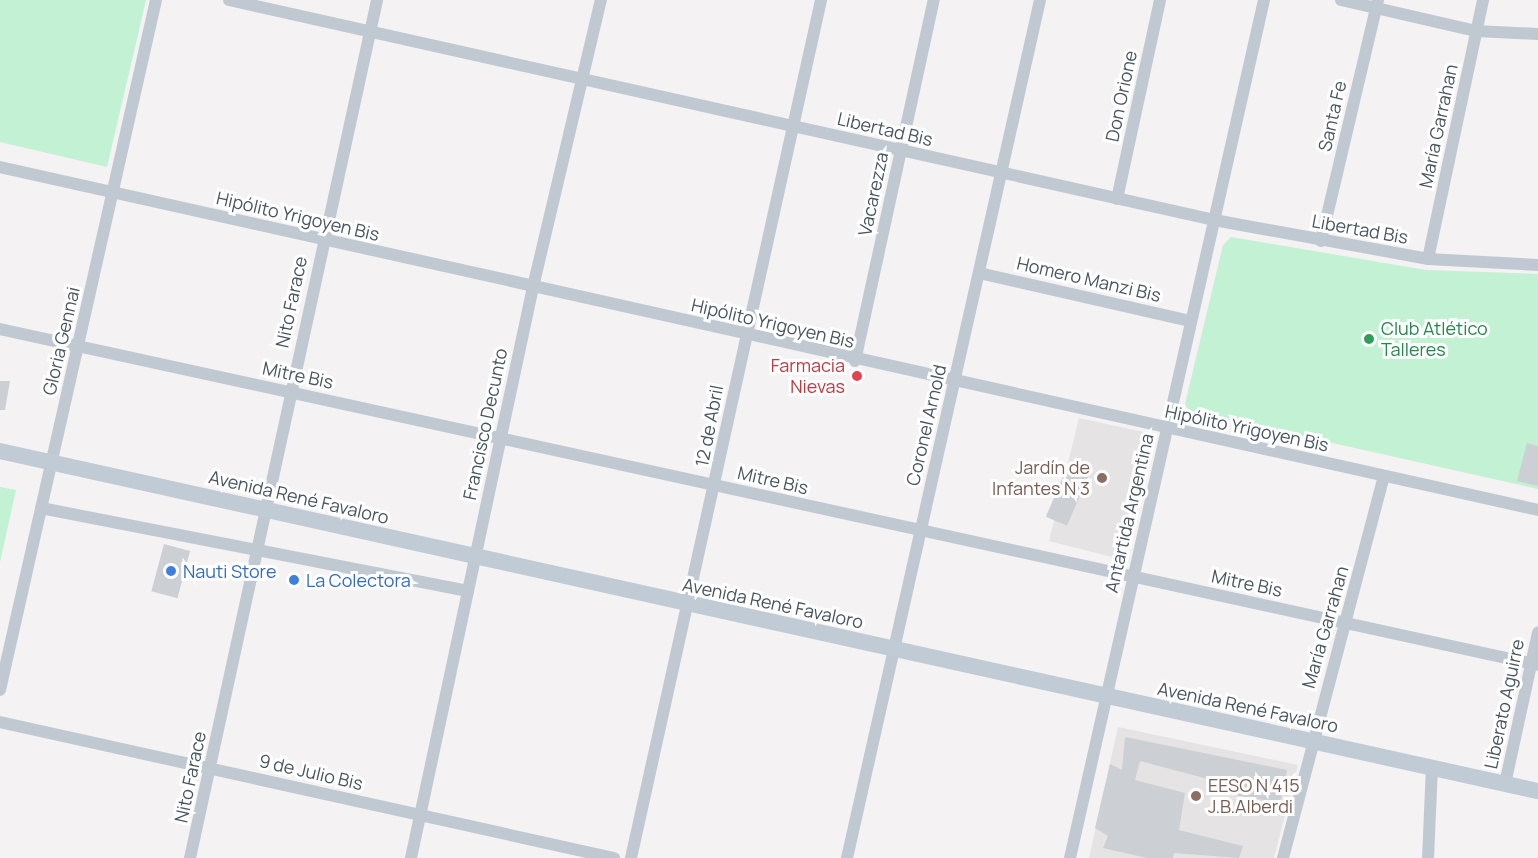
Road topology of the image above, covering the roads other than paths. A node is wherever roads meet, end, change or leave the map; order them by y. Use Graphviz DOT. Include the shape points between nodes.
graph roads {
  1 [pos="156,0"];
  2 [pos="229,0"];
  3 [pos="377,0"];
  4 [pos="601,0"];
  5 [pos="820,0"];
  6 [pos="934,0"];
  7 [pos="1040,0"];
  8 [pos="1160,0"];
  9 [pos="1264,0"];
  10 [pos="1341,0"];
  11 [pos="1483,0"];
  12 [pos="1377,4"];
  13 [pos="1476,31"];
  14 [pos="370,32"];
  15 [pos="1538,34"];
  16 [pos="584,80"];
  17 [pos="794,127"];
  18 [pos="901,151"];
  19 [pos="0,167"];
  20 [pos="1002,173"];
  21 [pos="112,192"];
  22 [pos="1117,199"];
  23 [pos="1214,220"];
  24 [pos="322,240"];
  25 [pos="1321,241"];
  26 [pos="1428,259"];
  27 [pos="1538,265"];
  28 [pos="979,273"];
  29 [pos="533,287"];
  30 [pos="1191,321"];
  31 [pos="0,329"];
  32 [pos="746,335"];
  33 [pos="79,347"];
  34 [pos="855,361"];
  35 [pos="955,382"];
  36 [pos="290,391"];
  37 [pos="1167,429"];
  38 [pos="500,438"];
  39 [pos="0,451"];
  40 [pos="51,462"];
  41 [pos="1384,476"];
  42 [pos="716,486"];
  43 [pos="41,508"];
  44 [pos="263,509"];
  45 [pos="1538,510"];
  46 [pos="921,533"];
  47 [pos="258,549"];
  48 [pos="474,557"];
  49 [pos="1133,578"];
  50 [pos="468,591"];
  51 [pos="689,604"];
  52 [pos="1348,622"];
  53 [pos="1538,633"];
  54 [pos="894,650"];
  55 [pos="1535,665"];
  56 [pos="0,690"];
  57 [pos="1106,696"];
  58 [pos="0,722"];
  59 [pos="1311,740"];
  60 [pos="210,768"];
  61 [pos="1432,768"];
  62 [pos="1505,784"];
  63 [pos="1538,791"];
  64 [pos="420,815"];
  65 [pos="190,858"];
  66 [pos="411,858"];
  67 [pos="614,858"];
  68 [pos="631,858"];
  69 [pos="847,858"];
  70 [pos="1070,858"];
  71 [pos="1283,858"];
  72 [pos="1428,858"];
  1 -- 21 [label="street, Gloria Gennai"];
  2 -- 14 [label="street, Libertad Bis"];
  3 -- 14 [label="street, Nito Farace"];
  4 -- 16 [label="street, Francisco Decunto"];
  5 -- 17 [label="street, 12 de Abril"];
  6 -- 18 [label="street, Vacarezza"];
  7 -- 20 [label="street, Coronel Arnold"];
  8 -- 22 [label="street, Don Orione"];
  9 -- 23 [label="street, Antartida Argentina"];
  10 -- 12 [label="street"];
  11 -- 13 [label="street, María Garrahan"];
  12 -- 13 [label="street"];
  12 -- 25 [label="street, Santa Fe"];
  13 -- 15 [label="street"];
  13 -- 26 [label="street, María Garrahan"];
  14 -- 16 [label="street, Libertad Bis"];
  14 -- 24 [label="street, Nito Farace"];
  16 -- 17 [label="street, Libertad Bis"];
  16 -- 29 [label="street, Francisco Decunto"];
  17 -- 18 [label="street, Libertad Bis"];
  17 -- 32 [label="street, 12 de Abril"];
  18 -- 20 [label="street, Libertad Bis"];
  18 -- 34 [label="street, Vacarezza"];
  19 -- 21 [label="street, Hipólito Yrigoyen Bis"];
  20 -- 22 [label="street, Libertad Bis"];
  20 -- 28 [label="street, Coronel Arnold"];
  21 -- 24 [label="street, Hipólito Yrigoyen Bis"];
  21 -- 33 [label="street, Gloria Gennai"];
  22 -- 23 [label="street, Libertad Bis"];
  23 -- 25 [label="street, Libertad Bis"];
  23 -- 30 [label="street, Antartida Argentina"];
  24 -- 29 [label="street, Hipólito Yrigoyen Bis"];
  24 -- 36 [label="street, Nito Farace"];
  25 -- 26 [label="street, Libertad Bis"];
  26 -- 27 [label="street, Libertad Bis"];
  28 -- 30 [label="street, Homero Manzi Bis"];
  28 -- 35 [label="street, Coronel Arnold"];
  29 -- 32 [label="street, Hipólito Yrigoyen Bis"];
  29 -- 38 [label="street, Francisco Decunto"];
  30 -- 37 [label="street, Antartida Argentina"];
  31 -- 33 [label="street, Mitre Bis"];
  32 -- 34 [label="street, Hipólito Yrigoyen Bis"];
  32 -- 42 [label="street, 12 de Abril"];
  33 -- 36 [label="street, Mitre Bis"];
  33 -- 40 [label="street, Gloria Gennai"];
  34 -- 35 [label="street, Hipólito Yrigoyen Bis"];
  35 -- 37 [label="street, Hipólito Yrigoyen Bis"];
  35 -- 46 [label="street, Coronel Arnold"];
  36 -- 38 [label="street, Mitre Bis"];
  36 -- 44 [label="street, Nito Farace"];
  37 -- 41 [label="street, Hipólito Yrigoyen Bis"];
  37 -- 49 [label="street, Antartida Argentina"];
  38 -- 42 [label="street, Mitre Bis"];
  38 -- 48 [label="street, Francisco Decunto"];
  39 -- 40 [label="main road, Avenida René Favaloro"];
  40 -- 43 [label="street, Gloria Gennai"];
  40 -- 44 [label="main road, Avenida René Favaloro"];
  41 -- 45 [label="street, Hipólito Yrigoyen Bis"];
  41 -- 52 [label="street, María Garrahan"];
  42 -- 46 [label="street, Mitre Bis"];
  42 -- 51 [label="street, 12 de Abril"];
  43 -- 47 [label="street"];
  43 -- 56 [label="street, Gloria Gennai"];
  44 -- 47 [label="street, Nito Farace"];
  44 -- 48 [label="main road, Avenida René Favaloro"];
  46 -- 49 [label="street, Mitre Bis"];
  46 -- 54 [label="street, Coronel Arnold"];
  47 -- 50 [label="street"];
  47 -- 60 [label="street, Nito Farace"];
  48 -- 50 [label="street, Francisco Decunto"];
  48 -- 51 [label="main road, Avenida René Favaloro"];
  49 -- 52 [label="street, Mitre Bis"];
  49 -- 57 [label="street, Antartida Argentina"];
  50 -- 64 [label="street, Francisco Decunto"];
  51 -- 54 [label="main road, Avenida René Favaloro"];
  51 -- 68 [label="street, 12 de Abril"];
  52 -- 55 [label="street, Mitre Bis"];
  52 -- 59 [label="street, María Garrahan"];
  53 -- 55 [label="street, Liberato Aguirre"];
  54 -- 57 [label="main road, Avenida René Favaloro"];
  54 -- 69 [label="street, Coronel Arnold"];
  55 -- 62 [label="street, Liberato Aguirre"];
  57 -- 59 [label="main road, Avenida René Favaloro"];
  57 -- 70 [label="street, Antartida Argentina"];
  58 -- 60 [label="street, 9 de Julio Bis"];
  59 -- 61 [label="main road, Avenida René Favaloro"];
  59 -- 71 [label="street, María Garrahan"];
  60 -- 64 [label="street, 9 de Julio Bis"];
  60 -- 65 [label="street, Nito Farace"];
  61 -- 62 [label="main road, Avenida René Favaloro"];
  61 -- 72 [label="street"];
  62 -- 63 [label="main road, Avenida René Favaloro"];
  64 -- 66 [label="street, Francisco Decunto"];
  64 -- 67 [label="street, 9 de Julio Bis"];
}
